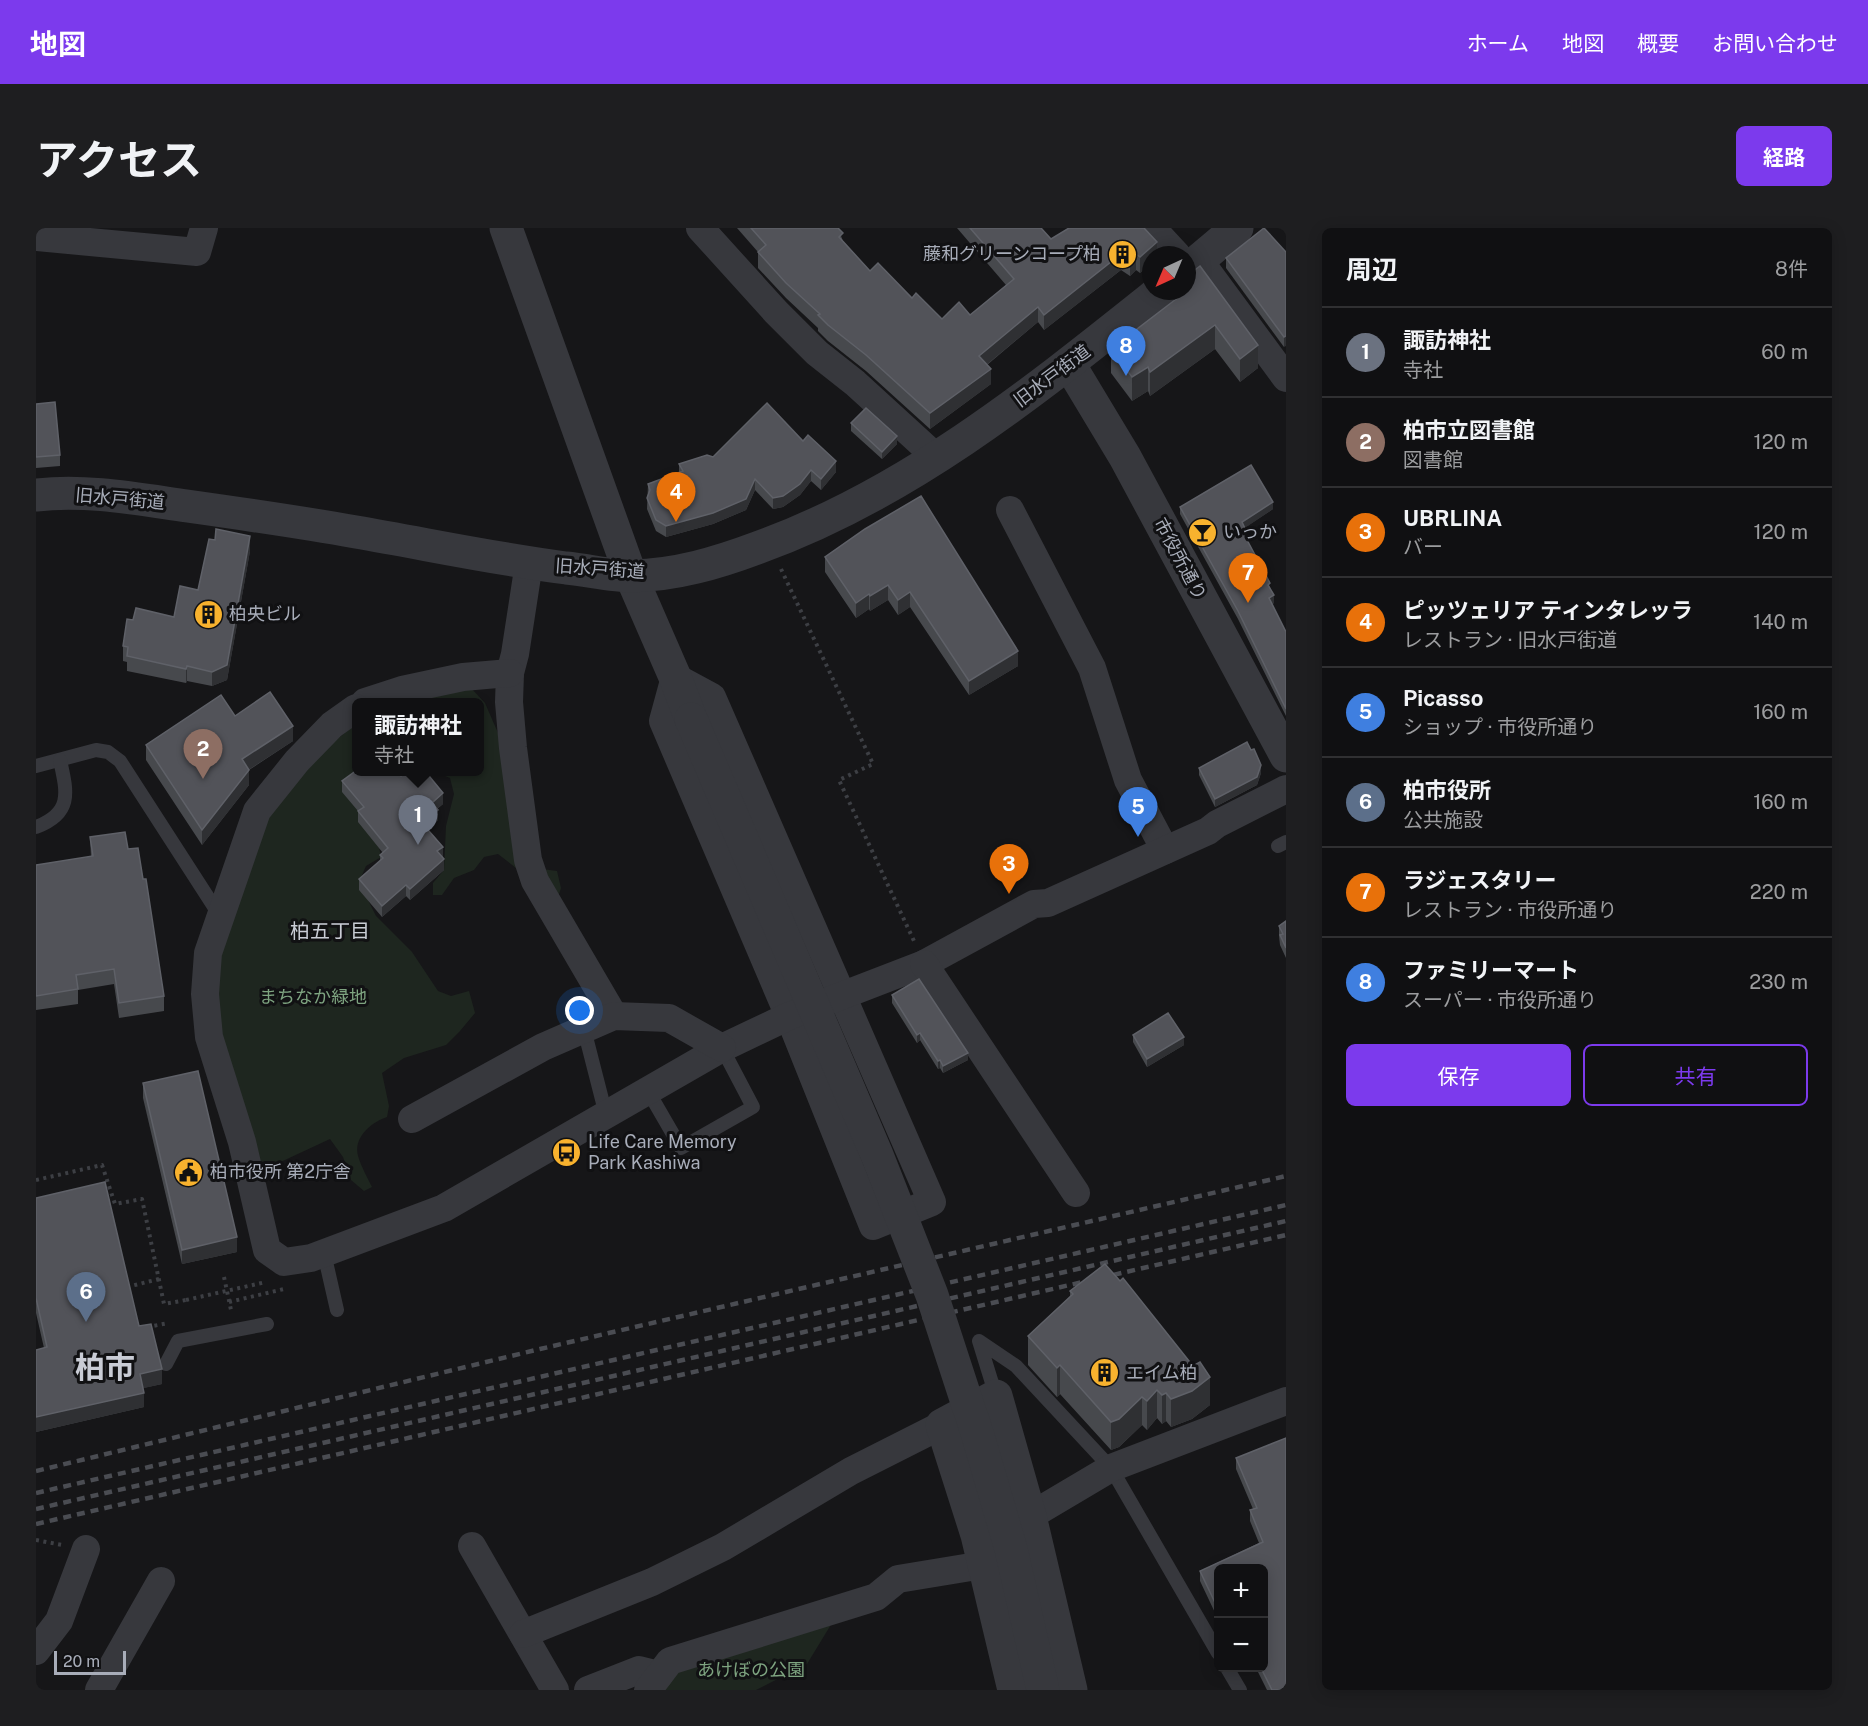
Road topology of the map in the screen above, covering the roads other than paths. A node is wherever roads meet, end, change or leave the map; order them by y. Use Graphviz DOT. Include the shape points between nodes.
graph roads {
  1 [pos="204,228"];
  2 [pos="506,228"];
  3 [pos="700,228"];
  4 [pos="1152,228"];
  5 [pos="1237,228"];
  6 [pos="36,237"];
  7 [pos="1170,246"];
  8 [pos="1196,258"];
  9 [pos="1196,273"];
  10 [pos="1149,300"];
  11 [pos="1069,363"];
  12 [pos="1286,378"];
  13 [pos="936,457"];
  14 [pos="36,495"];
  15 [pos="1010,510"];
  16 [pos="529,563"];
  17 [pos="631,576"];
  18 [pos="510,673"];
  19 [pos="675,677"];
  20 [pos="377,698"];
  21 [pos="352,711"];
  22 [pos="1286,756"];
  23 [pos="60,760"];
  24 [pos="36,766"];
  25 [pos="1286,789"];
  26 [pos="36,827"];
  27 [pos="1165,850"];
  28 [pos="221,918"];
  29 [pos="924,964"];
  30 [pos="841,996"];
  31 [pos="614,1016"];
  32 [pos="789,1016"];
  33 [pos="584,1029"];
  34 [pos="722,1048"];
  35 [pos="648,1091"];
  36 [pos="606,1115"];
  37 [pos="412,1119"];
  38 [pos="1076,1193"];
  39 [pos="324,1253"];
  40 [pos="337,1310"];
  41 [pos="267,1324"];
  42 [pos="166,1364"];
  43 [pos="996,1396"];
  44 [pos="1286,1401"];
  45 [pos="942,1425"];
  46 [pos="1111,1468"];
  47 [pos="1030,1516"];
  48 [pos="472,1546"];
  49 [pos="86,1549"];
  50 [pos="980,1550"];
  51 [pos="161,1581"];
  52 [pos="523,1634"];
  53 [pos="1214,1646"];
  54 [pos="36,1651"];
  55 [pos="1229,1672"];
  56 [pos="653,1683"];
  57 [pos="99,1690"];
  58 [pos="555,1690"];
  59 [pos="588,1690"];
  60 [pos="1014,1690"];
  61 [pos="1043,1690"];
  62 [pos="1071,1690"];
  63 [pos="1240,1690"];
  1 -- 6 [label="street" via="197,252"];
  2 -- 17 [label="street"];
  3 -- 13 [label="street" via="817,353"];
  4 -- 7 [label="street"];
  5 -- 8 [label="street"];
  9 -- 12 [label="street"];
  10 -- 11 [label="street, 旧水戸街道"];
  11 -- 13 [label="street, 旧水戸街道"];
  11 -- 22 [label="street, 市役所通り" via="1125,457"];
  13 -- 17 [label="street, 旧水戸街道" via="821,522 769,544 712,564"];
  14 -- 16 [label="street, 旧水戸街道" via="137,498 301,522"];
  15 -- 27 [label="street" via="1092,668 1128,780"];
  16 -- 17 [label="street, 旧水戸街道"];
  16 -- 18 [label="street"];
  17 -- 19 [label="street"];
  18 -- 20 [label="street" via="462,677"];
  18 -- 31 [label="street" via="513,748 528,860 535,882"];
  19 -- 30 [label="street" via="712,698"];
  19 -- 32 [label="street" via="663,721"];
  19 -- 61 [label="street, bridge" via="932,1295 1011,1550"];
  21 -- 28 [label="street" via="332,725 297,761 257,811"];
  23 -- 24 [label="lane"];
  23 -- 26 [label="lane" via="65,805 54,818"];
  23 -- 28 [label="lane" via="96,750 108,752 120,761"];
  25 -- 27 [label="street"];
  27 -- 29 [label="street" via="1048,903 1034,904"];
  28 -- 39 [label="street" via="207,953 208,1037 242,1142 267,1250 284,1262"];
  29 -- 30 [label="street"];
  29 -- 38 [label="street"];
  30 -- 32 [label="street"];
  30 -- 32 [label="street" via="932,1202 873,1226"];
  31 -- 33 [label="street"];
  31 -- 34 [label="street" via="669,1018"];
  32 -- 34 [label="street"];
  33 -- 36 [label="lane"];
  33 -- 37 [label="street" via="543,1047"];
  34 -- 35 [label="street"];
  34 -- 35 [label="lane" via="753,1107 681,1148"];
  35 -- 36 [label="street"];
  36 -- 39 [label="street" via="444,1208"];
  39 -- 40 [label="lane"];
  41 -- 42 [label="lane" via="178,1341"];
  43 -- 45 [label="street"];
  43 -- 46 [label="lane" via="979,1341 1016,1366"];
  43 -- 47 [label="street"];
  44 -- 46 [label="street"];
  45 -- 50 [label="street"];
  45 -- 52 [label="street" via="851,1471 723,1547 652,1582"];
  46 -- 47 [label="street"];
  46 -- 53 [label="lane"];
  47 -- 50 [label="street"];
  47 -- 62 [label="street"];
  48 -- 52 [label="street"];
  49 -- 54 [label="street" via="59,1621"];
  50 -- 56 [label="street" via="898,1579 876,1597 670,1661"];
  50 -- 60 [label="street"];
  51 -- 57 [label="street"];
  52 -- 58 [label="street"];
  55 -- 63 [label="lane"];
  56 -- 59 [label="street" via="639,1670"];
}
